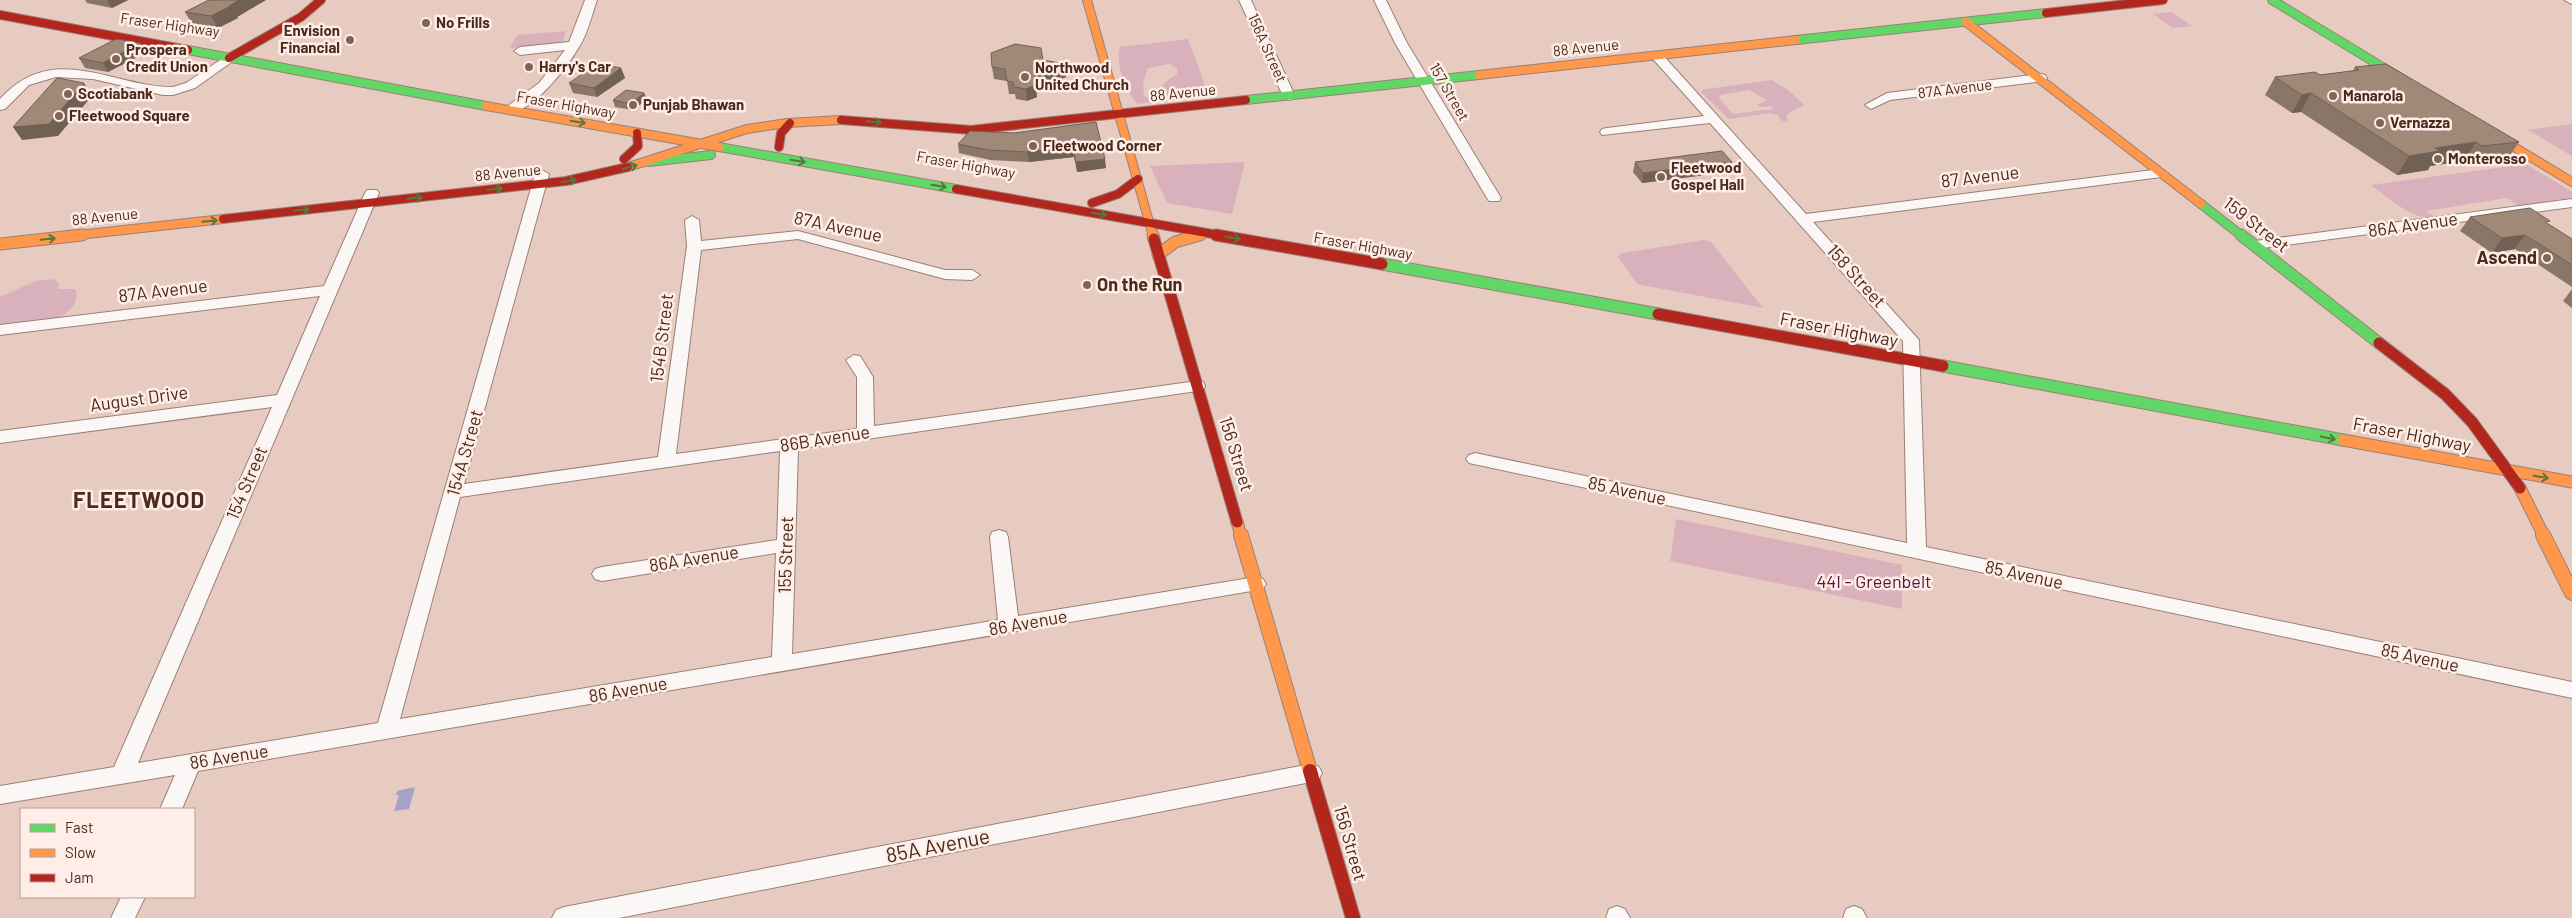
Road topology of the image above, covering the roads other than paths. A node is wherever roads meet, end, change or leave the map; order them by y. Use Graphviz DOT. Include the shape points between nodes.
graph roads {
  1 [pos="321,0"];
  2 [pos="591,0"];
  3 [pos="1087,0"];
  4 [pos="1245,0"];
  5 [pos="1380,0"];
  6 [pos="2163,0"];
  7 [pos="2272,0"];
  8 [pos="2,10"];
  9 [pos="1966,22"];
  10 [pos="84,31"];
  11 [pos="575,45"];
  12 [pos="241,51"];
  13 [pos="520,51"];
  14 [pos="1657,56"];
  15 [pos="229,58"];
  16 [pos="2040,78"];
  17 [pos="1424,81"];
  18 [pos="366,84"];
  19 [pos="2418,88"];
  20 [pos="1289,96"];
  21 [pos="1871,105"];
  22 [pos="0,106"];
  23 [pos="497,108"];
  24 [pos="514,108"];
  25 [pos="1118,115"];
  26 [pos="1714,120"];
  27 [pos="790,122"];
  28 [pos="2476,124"];
  29 [pos="1013,126"];
  30 [pos="1608,132"];
  31 [pos="637,133"];
  32 [pos="720,137"];
  33 [pos="700,139"];
  34 [pos="681,141"];
  35 [pos="780,147"];
  36 [pos="750,153"];
  37 [pos="624,159"];
  38 [pos="649,162"];
  39 [pos="2160,173"];
  40 [pos="540,179"];
  41 [pos="1138,179"];
  42 [pos="2572,182"];
  43 [pos="369,198"];
  44 [pos="1494,198"];
  45 [pos="1092,203"];
  46 [pos="2572,203"];
  47 [pos="1149,218"];
  48 [pos="1804,218"];
  49 [pos="692,220"];
  50 [pos="0,234"];
  51 [pos="1215,235"];
  52 [pos="0,244"];
  53 [pos="2255,245"];
  54 [pos="694,246"];
  55 [pos="1158,255"];
  56 [pos="1426,272"];
  57 [pos="972,275"];
  58 [pos="330,290"];
  59 [pos="0,330"];
  60 [pos="854,360"];
  61 [pos="1913,362"];
  62 [pos="1198,386"];
  63 [pos="282,400"];
  64 [pos="2246,422"];
  65 [pos="866,432"];
  66 [pos="0,437"];
  67 [pos="789,446"];
  68 [pos="2498,456"];
  69 [pos="1476,459"];
  70 [pos="2513,459"];
  71 [pos="666,461"];
  72 [pos="2510,471"];
  73 [pos="2572,482"];
  74 [pos="454,492"];
  75 [pos="999,537"];
  76 [pos="786,545"];
  77 [pos="1917,552"];
  78 [pos="602,574"];
  79 [pos="1256,584"];
  80 [pos="2572,593"];
  81 [pos="1009,626"];
  82 [pos="782,664"];
  83 [pos="2572,690"];
  84 [pos="386,731"];
  85 [pos="191,763"];
  86 [pos="1311,773"];
  87 [pos="122,774"];
  88 [pos="0,794"];
  89 [pos="171,808"];
  90 [pos="133,898"];
  91 [pos="123,918"];
  92 [pos="564,918"];
  93 [pos="1353,918"];
  1 -- 12 [label="main road" via="301,16"];
  2 -- 11 [label="street"];
  3 -- 25 [label="main road, 156 Street"];
  4 -- 20 [label="street, 156A Street"];
  5 -- 17 [label="street, 157 Street"];
  6 -- 9 [label="main road, 88 Avenue"];
  7 -- 19 [label="main road"];
  8 -- 10 [label="main road, Fraser Highway" via="36,22"];
  9 -- 14 [label="main road, 88 Avenue"];
  9 -- 16 [label="main road, 159 Street"];
  10 -- 12 [label="main road, Fraser Highway" via="151,35"];
  10 -- 15 [label="main road, Fraser Highway"];
  11 -- 13 [label="street"];
  11 -- 24 [label="street" via="544,87"];
  12 -- 15 [label="main road"];
  12 -- 18 [label="main road, Fraser Highway" via="342,70"];
  14 -- 17 [label="main road, 88 Avenue"];
  14 -- 26 [label="street, 158 Street"];
  15 -- 18 [label="main road, Fraser Highway"];
  15 -- 22 [label="street" via="187,88 164,91 67,73 31,79"];
  16 -- 21 [label="street, 87A Avenue" via="1887,97"];
  16 -- 39 [label="main road, 159 Street"];
  17 -- 20 [label="main road, 88 Avenue"];
  17 -- 44 [label="street, 157 Street"];
  18 -- 23 [label="main road, Fraser Highway"];
  20 -- 25 [label="main road, 88 Avenue"];
  23 -- 24 [label="main road, Fraser Highway"];
  23 -- 31 [label="main road, Fraser Highway, one-way"];
  24 -- 33 [label="main road, Fraser Highway" via="563,110"];
  25 -- 29 [label="main road, 88 Avenue"];
  25 -- 41 [label="main road, 156 Street"];
  26 -- 30 [label="street"];
  26 -- 48 [label="street, 158 Street"];
  27 -- 29 [label="main road, 88 Avenue, one-way" via="848,120 970,130"];
  27 -- 32 [label="main road, 88 Avenue"];
  27 -- 35 [label="main road" via="781,133"];
  28 -- 42 [label="main road"];
  29 -- 33 [label="main road, 88 Avenue" via="832,111 760,118"];
  31 -- 34 [label="main road, Fraser Highway"];
  31 -- 37 [label="main road" via="638,145"];
  32 -- 33 [label="main road, 88 Avenue"];
  32 -- 35 [label="main road, Fraser Highway"];
  33 -- 34 [label="main road, Fraser Highway"];
  33 -- 36 [label="main road, Fraser Highway"];
  33 -- 38 [label="main road, 88 Avenue"];
  34 -- 37 [label="main road, 88 Avenue"];
  35 -- 45 [label="main road, Fraser Highway"];
  36 -- 38 [label="main road"];
  36 -- 47 [label="main road, Fraser Highway, one-way"];
  37 -- 40 [label="main road, 88 Avenue"];
  40 -- 38 [label="main road, 88 Avenue, one-way" via="584,178"];
  39 -- 48 [label="street, 87 Avenue"];
  39 -- 53 [label="main road, 159 Street"];
  40 -- 43 [label="main road, 88 Avenue"];
  40 -- 74 [label="street, 154A Street"];
  41 -- 45 [label="main road" via="1118,194"];
  41 -- 47 [label="main road, 156 Street"];
  43 -- 50 [label="main road, 88 Avenue"];
  52 -- 43 [label="main road, 88 Avenue, one-way"];
  43 -- 58 [label="street, 154 Street"];
  45 -- 47 [label="main road, Fraser Highway"];
  46 -- 53 [label="street, 86A Avenue"];
  47 -- 51 [label="main road, Fraser Highway"];
  47 -- 55 [label="main road, 156 Street"];
  47 -- 56 [label="main road, Fraser Highway" via="1376,254"];
  48 -- 61 [label="street, 158 Street" via="1906,332 1911,340"];
  49 -- 54 [label="street, 154B Street"];
  51 -- 55 [label="main road" via="1185,238 1169,245"];
  51 -- 56 [label="main road, Fraser Highway, one-way"];
  53 -- 68 [label="main road, 159 Street" via="2445,394"];
  54 -- 57 [label="street, 87A Avenue" via="798,235 945,274"];
  54 -- 71 [label="street, 154B Street"];
  55 -- 62 [label="main road, 156 Street"];
  56 -- 61 [label="main road, Fraser Highway"];
  58 -- 59 [label="street, 87A Avenue"];
  58 -- 63 [label="street, 154 Street"];
  60 -- 65 [label="street" via="864,377"];
  61 -- 64 [label="main road, Fraser Highway"];
  61 -- 77 [label="street, 158 Street"];
  62 -- 65 [label="street, 86B Avenue"];
  62 -- 79 [label="main road, 156 Street"];
  63 -- 66 [label="street, August Drive"];
  63 -- 87 [label="street, 154 Street"];
  64 -- 68 [label="main road, Fraser Highway" via="2341,428"];
  64 -- 72 [label="main road, Fraser Highway, one-way"];
  65 -- 67 [label="street, 86B Avenue"];
  67 -- 71 [label="street, 86B Avenue"];
  67 -- 76 [label="street, 155 Street"];
  68 -- 70 [label="main road, Fraser Highway"];
  68 -- 72 [label="main road, 159 Street"];
  69 -- 77 [label="street, 85 Avenue"];
  71 -- 74 [label="street, 86B Avenue"];
  72 -- 73 [label="main road, Fraser Highway, one-way"];
  72 -- 80 [label="main road, 159 Street"];
  74 -- 84 [label="street, 154A Street"];
  75 -- 81 [label="street"];
  76 -- 78 [label="street, 86A Avenue"];
  76 -- 82 [label="street, 155 Street"];
  77 -- 83 [label="street, 85 Avenue"];
  79 -- 81 [label="street, 86 Avenue"];
  79 -- 86 [label="main road, 156 Street"];
  81 -- 82 [label="street, 86 Avenue"];
  82 -- 84 [label="street, 86 Avenue"];
  84 -- 85 [label="street, 86 Avenue"];
  85 -- 87 [label="street, 86 Avenue"];
  85 -- 89 [label="street"];
  86 -- 92 [label="street, 85A Avenue"];
  86 -- 93 [label="main road, 156 Street"];
  87 -- 88 [label="street, 86 Avenue"];
  90 -- 91 [label="street"];
}
